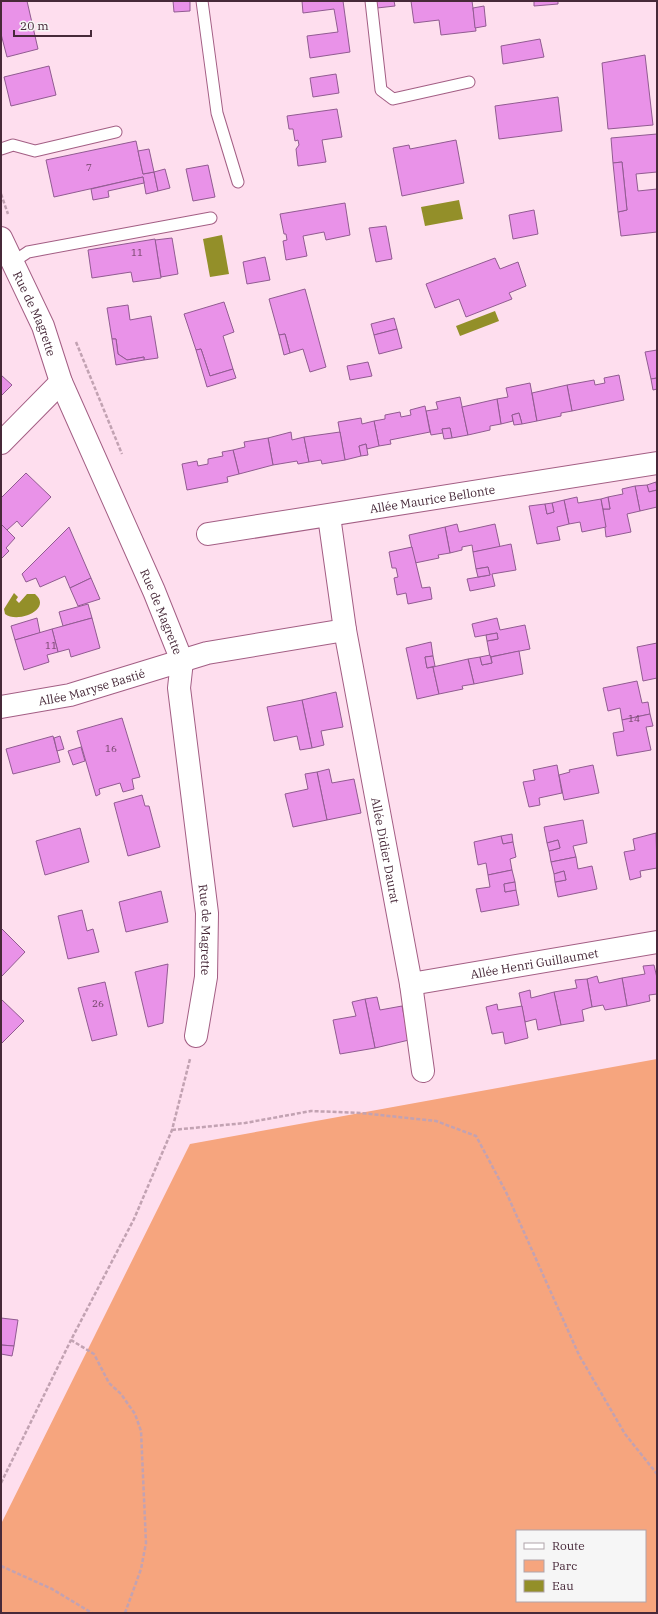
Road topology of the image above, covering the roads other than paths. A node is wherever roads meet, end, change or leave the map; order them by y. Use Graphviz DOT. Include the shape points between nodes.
graph roads {
  1 [pos="202,1"];
  2 [pos="371,1"];
  3 [pos="469,82"];
  4 [pos="116,132"];
  5 [pos="1,149"];
  6 [pos="238,182"];
  7 [pos="212,218"];
  8 [pos="1,238"];
  9 [pos="13,262"];
  10 [pos="61,382"];
  11 [pos="1,443"];
  12 [pos="657,464"];
  13 [pos="329,516"];
  14 [pos="208,534"];
  15 [pos="345,630"];
  16 [pos="182,661"];
  17 [pos="1,707"];
  18 [pos="657,942"];
  19 [pos="411,984"];
  20 [pos="196,1036"];
  21 [pos="423,1071"];
  1 -- 6 [label="lane" via="217,113"];
  2 -- 3 [label="lane" via="382,90 393,99"];
  4 -- 5 [label="lane" via="35,151 13,145"];
  7 -- 9 [label="lane" via="28,252"];
  8 -- 9 [label="street, Rue de Magrette"];
  9 -- 10 [label="street, Rue de Magrette" via="43,326"];
  10 -- 11 [label="street"];
  10 -- 16 [label="street, Rue de Magrette"];
  12 -- 13 [label="street, Allée Maurice Bellonte"];
  13 -- 14 [label="street, Allée Maurice Bellonte"];
  13 -- 15 [label="street, Allée Didier Daurat"];
  15 -- 16 [label="street, Allée Maryse Bastié" via="207,654"];
  15 -- 19 [label="street, Allée Didier Daurat"];
  16 -- 17 [label="street, Allée Maryse Bastié" via="70,695"];
  16 -- 20 [label="street, Rue de Magrette" via="178,688 207,913 206,977"];
  18 -- 19 [label="street, Allée Henri Guillaumet"];
  19 -- 21 [label="street, Allée Didier Daurat"];
}
